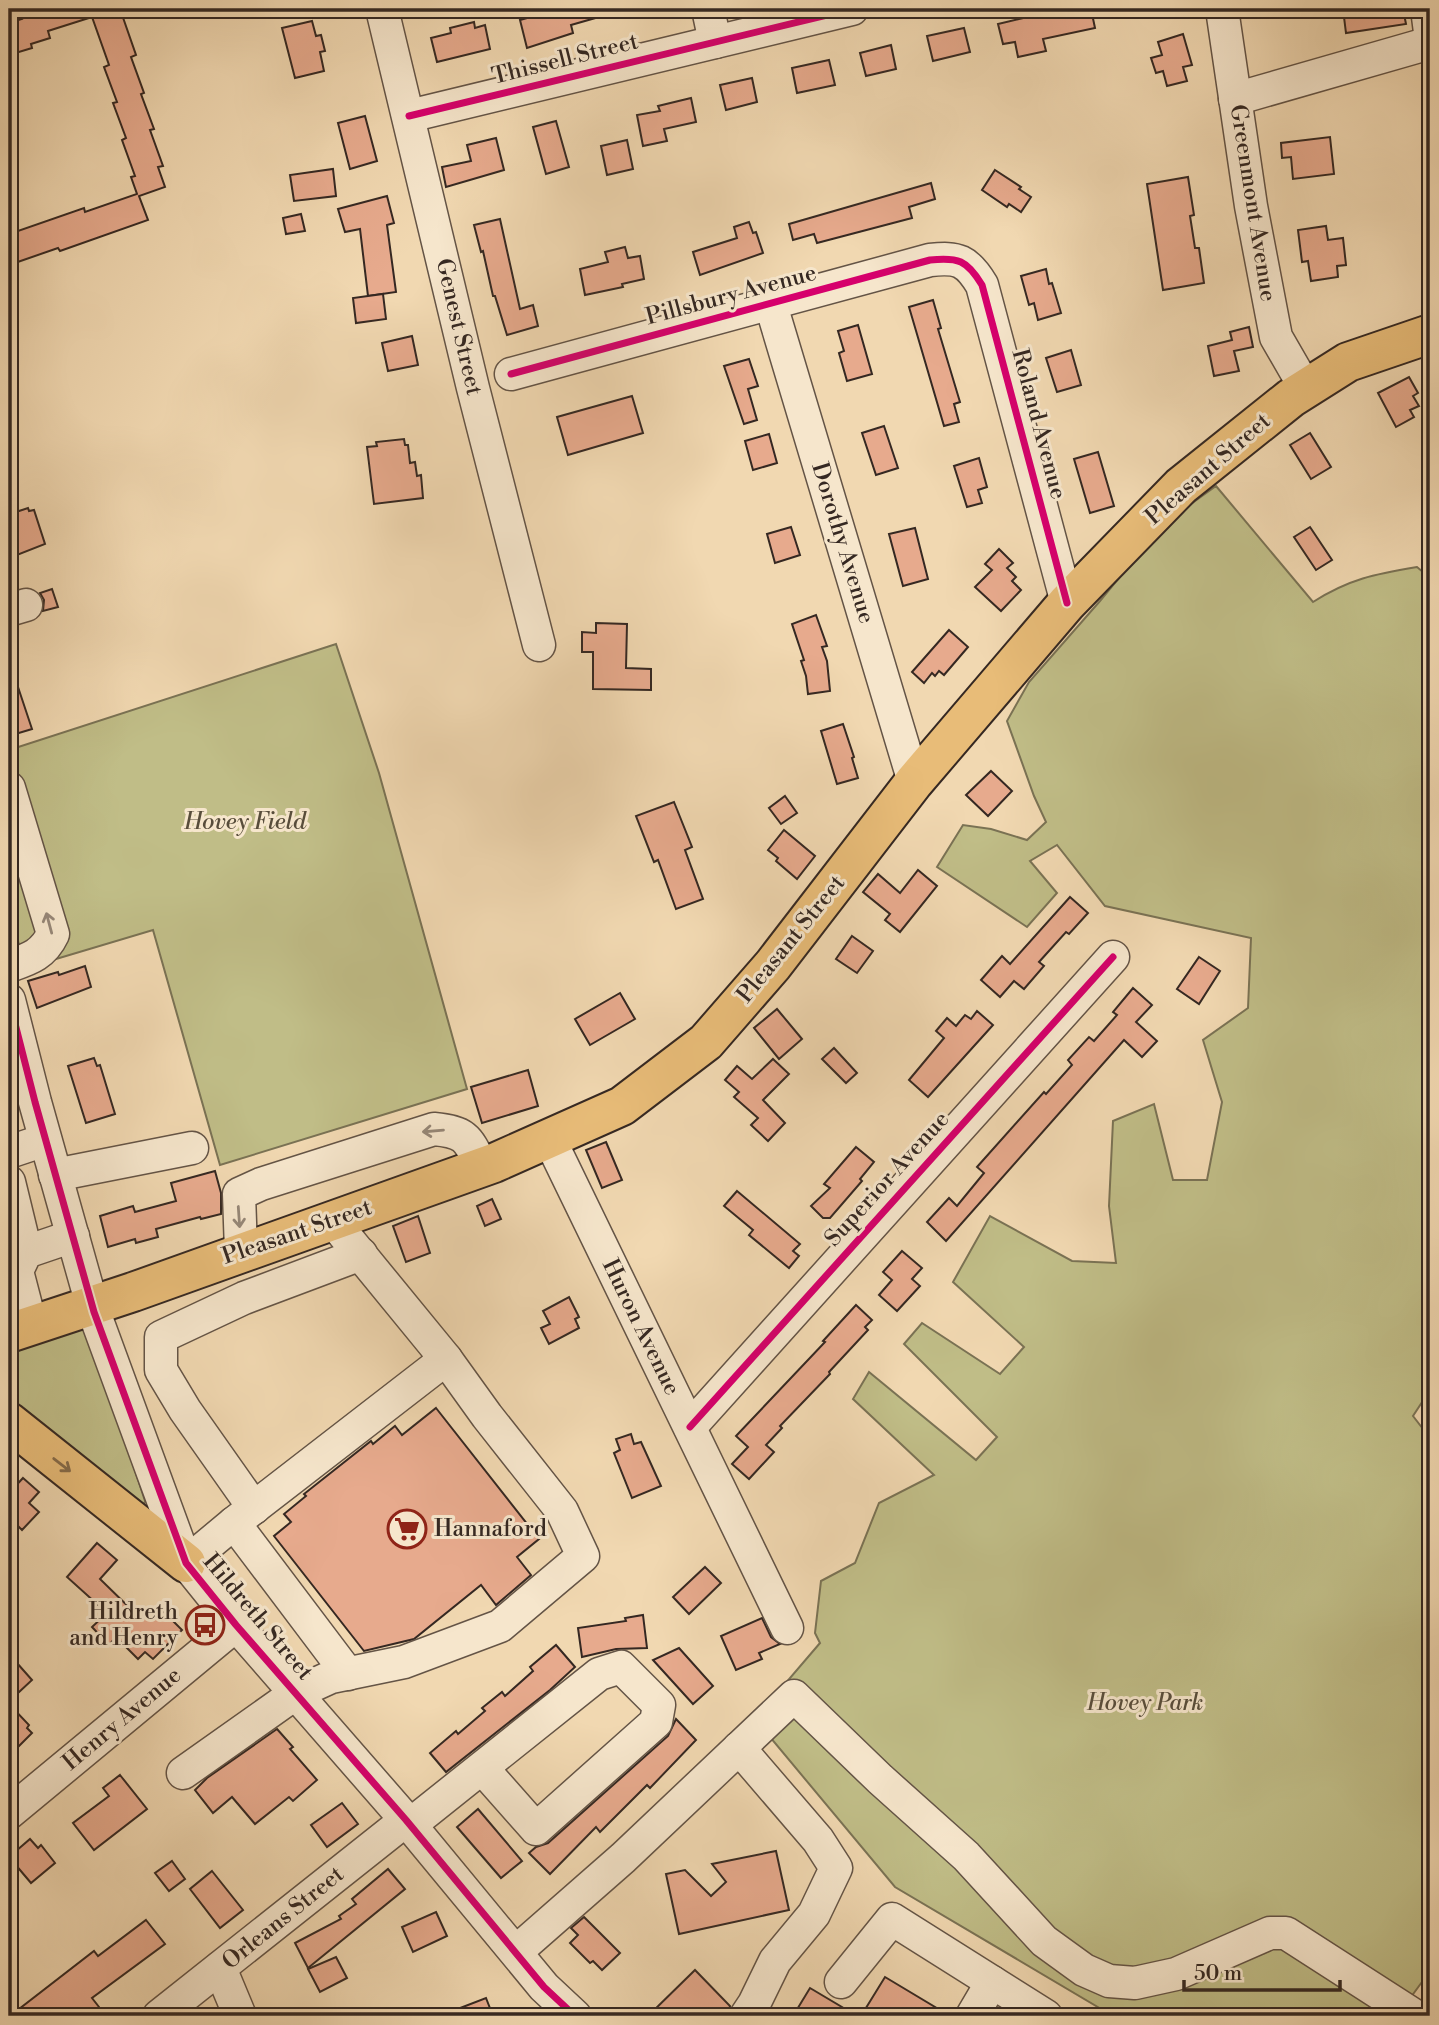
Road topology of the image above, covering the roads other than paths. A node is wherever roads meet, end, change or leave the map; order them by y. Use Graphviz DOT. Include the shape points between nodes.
graph roads {
  1 [pos="382,9"];
  2 [pos="708,9"];
  3 [pos="852,9"];
  4 [pos="1222,9"];
  5 [pos="1427,9"];
  6 [pos="1430,32"];
  7 [pos="715,42"];
  8 [pos="1430,43"];
  9 [pos="1235,99"];
  10 [pos="409,116"];
  11 [pos="962,261"];
  12 [pos="771,305"];
  13 [pos="1430,334"];
  14 [pos="512,374"];
  15 [pos="1306,389"];
  16 [pos="1067,603"];
  17 [pos="539,645"];
  18 [pos="914,782"];
  19 [pos="9,788"];
  20 [pos="1113,957"];
  21 [pos="9,966"];
  22 [pos="9,1000"];
  23 [pos="549,1138"];
  24 [pos="45,1140"];
  25 [pos="192,1148"];
  26 [pos="9,1152"];
  27 [pos="482,1167"];
  28 [pos="55,1175"];
  29 [pos="9,1182"];
  30 [pos="333,1220"];
  31 [pos="73,1236"];
  32 [pos="241,1251"];
  33 [pos="360,1254"];
  34 [pos="17,1255"];
  35 [pos="92,1305"];
  36 [pos="20,1329"];
  37 [pos="446,1359"];
  38 [pos="9,1422"];
  39 [pos="690,1427"];
  40 [pos="244,1516"];
  41 [pos="186,1563"];
  42 [pos="236,1625"];
  43 [pos="787,1628"];
  44 [pos="348,1674"];
  45 [pos="296,1693"];
  46 [pos="739,1748"];
  47 [pos="482,1768"];
  48 [pos="183,1773"];
  49 [pos="9,1813"];
  50 [pos="408,1823"];
  51 [pos="517,1951"];
  52 [pos="220,1968"];
  53 [pos="841,1982"];
  54 [pos="992,1982"];
  55 [pos="547,2001"];
  56 [pos="1430,2005"];
  57 [pos="159,2016"];
  58 [pos="240,2016"];
  59 [pos="575,2016"];
  60 [pos="746,2016"];
  61 [pos="972,2016"];
  62 [pos="1046,2016"];
  63 [pos="1415,2016"];
  64 [pos="1421,2016"];
  1 -- 10 [label="street, Genest Street"];
  2 -- 7 [label="street"];
  3 -- 7 [label="street, Thissell Street"];
  4 -- 9 [label="street, Greenmont Avenue"];
  5 -- 6 [label="street"];
  7 -- 10 [label="street, Thissell Street"];
  8 -- 9 [label="street"];
  9 -- 15 [label="street, Greenmont Avenue" via="1276,337"];
  10 -- 17 [label="street, Genest Street"];
  11 -- 12 [label="street, Pillsbury Avenue" via="930,260"];
  11 -- 16 [label="street, Roland Avenue" via="982,285"];
  12 -- 14 [label="street, Pillsbury Avenue"];
  12 -- 18 [label="street, Dorothy Avenue"];
  13 -- 15 [label="main road, Pleasant Street" via="1348,362"];
  15 -- 16 [label="main road, Pleasant Street" via="1181,486"];
  16 -- 18 [label="main road, Pleasant Street"];
  18 -- 23 [label="main road, Pleasant Street" via="773,965 706,1042 622,1105"];
  21 -- 19 [label="street, one-way" via="40,953 52,934"];
  20 -- 39 [label="street, Superior Avenue"];
  22 -- 24 [label="street, Hildreth Street"];
  23 -- 27 [label="main road, Pleasant Street"];
  23 -- 39 [label="street, Huron Avenue"];
  24 -- 26 [label="street"];
  24 -- 28 [label="street, Hildreth Street"];
  25 -- 28 [label="street"];
  27 -- 30 [label="main road, Pleasant Street"];
  27 -- 32 [label="street, one-way" via="468,1140 453,1131 434,1129 261,1184 239,1194"];
  28 -- 31 [label="street, Hildreth Street"];
  29 -- 34 [label="street"];
  30 -- 32 [label="main road, Pleasant Street"];
  30 -- 33 [label="street"];
  31 -- 34 [label="street"];
  31 -- 35 [label="street, Hildreth Street"];
  32 -- 35 [label="main road, Pleasant Street"];
  33 -- 37 [label="street"];
  33 -- 40 [label="street" via="244,1298 161,1336 161,1370"];
  34 -- 36 [label="street"];
  35 -- 36 [label="main road, Pleasant Street"];
  35 -- 41 [label="street, Hildreth Street"];
  37 -- 40 [label="street"];
  37 -- 44 [label="street" via="562,1511 583,1556 500,1626 404,1662"];
  38 -- 41 [label="main road, one-way"];
  39 -- 43 [label="street, Huron Avenue"];
  40 -- 41 [label="street"];
  40 -- 44 [label="street"];
  41 -- 42 [label="street, Hildreth Street"];
  42 -- 45 [label="street, Hildreth Street"];
  42 -- 49 [label="street, Henry Avenue"];
  44 -- 45 [label="street"];
  45 -- 48 [label="street"];
  45 -- 50 [label="street, Hildreth Street"];
  46 -- 51 [label="street"];
  46 -- 60 [label="street" via="818,1840 836,1868 814,1914 775,1961"];
  46 -- 63 [label="street" via="794,1696 965,1856 1044,1941 1084,1970 1109,1981 1135,1983 1176,1974 1270,1933 1286,1933"];
  47 -- 47 [label="street, Orleans Street" via="599,1674 621,1667 659,1704 656,1723 536,1829"];
  47 -- 50 [label="street, Orleans Street"];
  50 -- 51 [label="street, Hildreth Street"];
  50 -- 52 [label="street, Orleans Street"];
  51 -- 55 [label="street, Hildreth Street"];
  52 -- 57 [label="street, Orleans Street"];
  52 -- 58 [label="street"];
  53 -- 54 [label="street" via="892,1919"];
  54 -- 61 [label="street"];
  54 -- 62 [label="street"];
  55 -- 59 [label="street, Hildreth Street"];
  56 -- 64 [label="street"];
}
